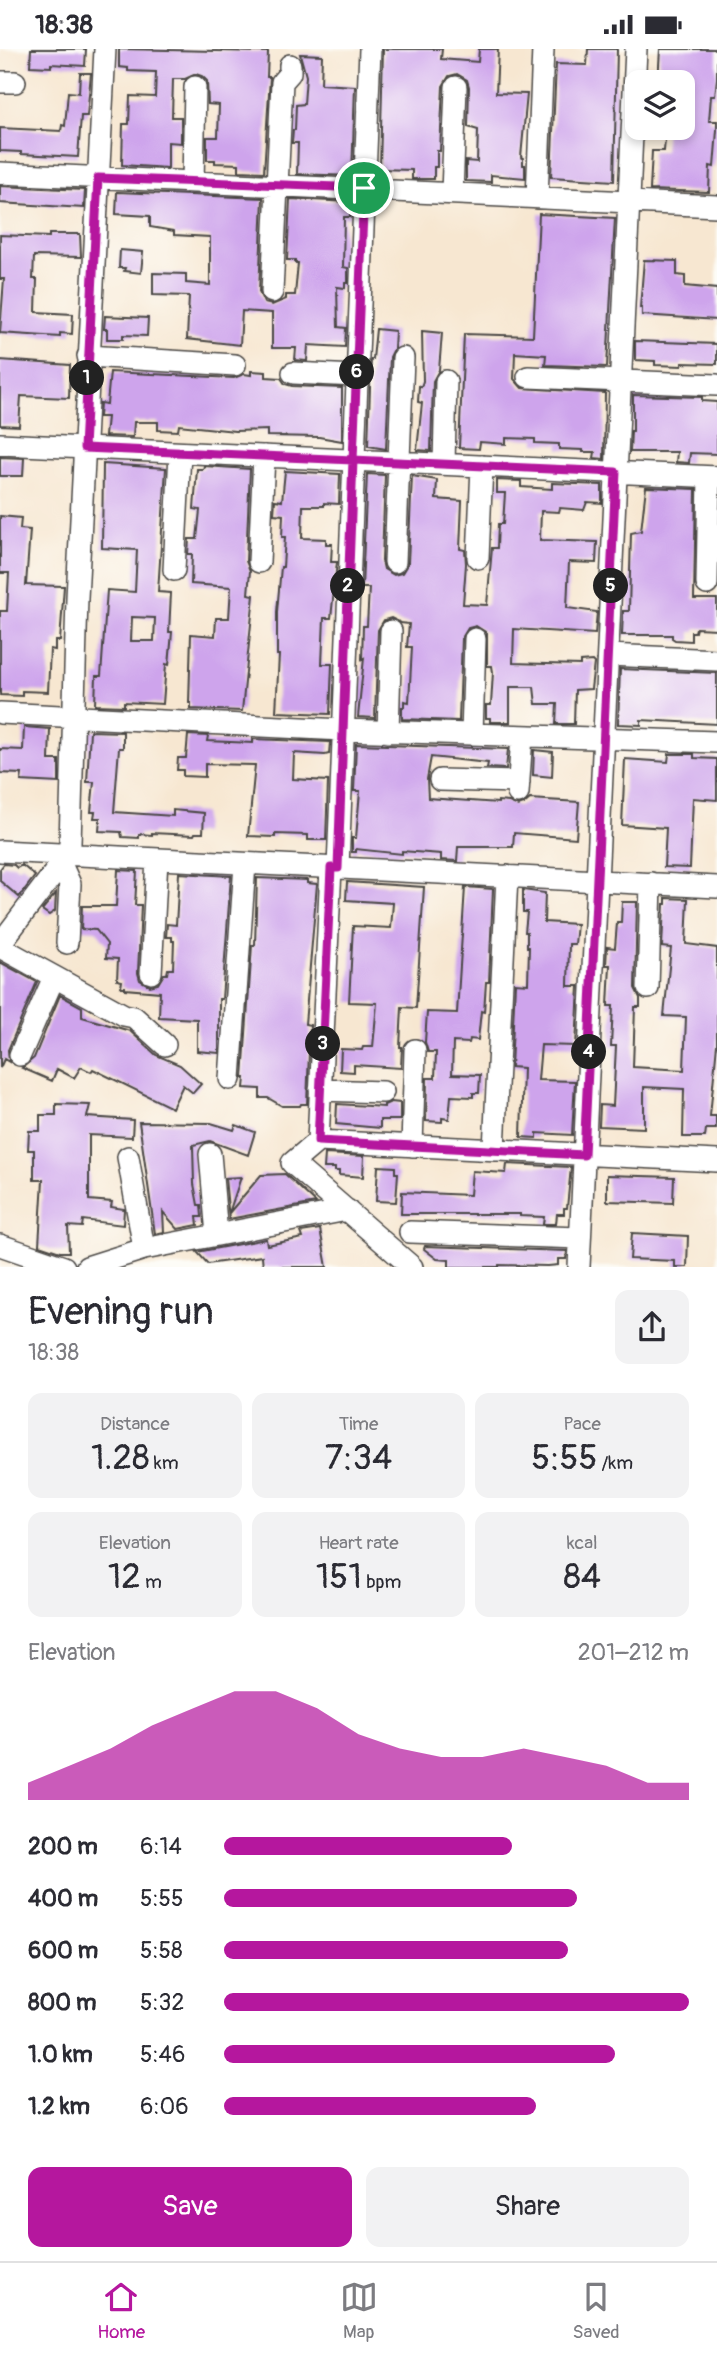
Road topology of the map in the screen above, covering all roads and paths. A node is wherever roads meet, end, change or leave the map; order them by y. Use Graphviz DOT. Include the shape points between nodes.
graph roads {
  1 [pos="105,49"];
  2 [pos="370,49"];
  3 [pos="543,49"];
  4 [pos="636,49"];
  5 [pos="290,65"];
  6 [pos="195,87"];
  7 [pos="456,87"];
  8 [pos="0,173"];
  9 [pos="98,178"];
  10 [pos="193,182"];
  11 [pos="277,185"];
  12 [pos="364,188"];
  13 [pos="452,193"];
  14 [pos="537,198"];
  15 [pos="629,203"];
  16 [pos="717,207"];
  17 [pos="272,292"];
  18 [pos="88,356"];
  19 [pos="403,358"];
  20 [pos="235,365"];
  21 [pos="293,373"];
  22 [pos="356,376"];
  23 [pos="528,377"];
  24 [pos="446,381"];
  25 [pos="621,381"];
  26 [pos="717,386"];
  27 [pos="0,443"];
  28 [pos="84,448"];
  29 [pos="180,453"];
  30 [pos="264,456"];
  31 [pos="353,460"];
  32 [pos="399,462"];
  33 [pos="444,464"];
  34 [pos="482,466"];
  35 [pos="616,472"];
  36 [pos="713,477"];
  37 [pos="478,558"];
  38 [pos="259,562"];
  39 [pos="395,562"];
  40 [pos="174,570"];
  41 [pos="707,584"];
  42 [pos="391,631"];
  43 [pos="475,639"];
  44 [pos="608,655"];
  45 [pos="717,660"];
  46 [pos="0,713"];
  47 [pos="74,716"];
  48 [pos="343,730"];
  49 [pos="388,731"];
  50 [pos="472,734"];
  51 [pos="522,736"];
  52 [pos="604,739"];
  53 [pos="717,741"];
  54 [pos="440,780"];
  55 [pos="0,851"];
  56 [pos="157,859"];
  57 [pos="64,860"];
  58 [pos="245,863"];
  59 [pos="335,868"];
  60 [pos="507,876"];
  61 [pos="597,880"];
  62 [pos="651,883"];
  63 [pos="717,887"];
  64 [pos="67,943"];
  65 [pos="0,945"];
  66 [pos="151,973"];
  67 [pos="54,977"];
  68 [pos="648,989"];
  69 [pos="165,1045"];
  70 [pos="415,1050"];
  71 [pos="20,1055"];
  72 [pos="230,1079"];
  73 [pos="320,1090"];
  74 [pos="383,1092"];
  75 [pos="318,1141"];
  76 [pos="412,1146"];
  77 [pos="494,1150"];
  78 [pos="211,1154"];
  79 [pos="584,1155"];
  80 [pos="128,1157"];
  81 [pos="717,1161"];
  82 [pos="347,1210"];
  83 [pos="410,1231"];
  84 [pos="217,1235"];
  85 [pos="580,1238"];
  86 [pos="0,1245"];
  87 [pos="144,1249"];
  88 [pos="64,1267"];
  89 [pos="87,1267"];
  90 [pos="412,1267"];
  91 [pos="579,1267"];
  1 -- 9 [label="street"];
  2 -- 12 [label="street"];
  3 -- 14 [label="street"];
  4 -- 15 [label="street"];
  5 -- 11 [label="street" via="282,82"];
  6 -- 10 [label="street"];
  7 -- 13 [label="street"];
  8 -- 9 [label="street"];
  9 -- 10 [label="street"];
  9 -- 18 [label="street"];
  10 -- 11 [label="street"];
  11 -- 12 [label="street"];
  11 -- 17 [label="street"];
  12 -- 13 [label="street"];
  12 -- 22 [label="street"];
  13 -- 14 [label="street"];
  14 -- 15 [label="street"];
  15 -- 16 [label="street"];
  15 -- 25 [label="street"];
  18 -- 20 [label="street"];
  18 -- 28 [label="street"];
  19 -- 32 [label="street"];
  21 -- 22 [label="street"];
  22 -- 31 [label="street"];
  23 -- 25 [label="street"];
  24 -- 33 [label="street"];
  25 -- 26 [label="street"];
  25 -- 35 [label="street"];
  27 -- 28 [label="street"];
  28 -- 29 [label="street"];
  28 -- 47 [label="street"];
  29 -- 30 [label="street"];
  29 -- 40 [label="street"];
  30 -- 31 [label="street"];
  30 -- 38 [label="street"];
  31 -- 32 [label="street"];
  31 -- 48 [label="street"];
  32 -- 33 [label="street"];
  32 -- 39 [label="street"];
  33 -- 34 [label="street"];
  34 -- 35 [label="street"];
  34 -- 37 [label="street"];
  35 -- 36 [label="street"];
  35 -- 44 [label="street"];
  36 -- 41 [label="street"];
  42 -- 49 [label="street"];
  43 -- 50 [label="street"];
  44 -- 45 [label="street"];
  44 -- 52 [label="street"];
  46 -- 47 [label="street"];
  47 -- 48 [label="street"];
  47 -- 57 [label="street" via="70,844"];
  48 -- 49 [label="street"];
  48 -- 59 [label="street"];
  49 -- 50 [label="street"];
  50 -- 51 [label="street"];
  51 -- 52 [label="street"];
  51 -- 54 [label="street" via="518,789"];
  52 -- 53 [label="street"];
  52 -- 61 [label="street"];
  55 -- 57 [label="street"];
  56 -- 57 [label="street"];
  56 -- 58 [label="street"];
  56 -- 66 [label="street"];
  57 -- 64 [label="street" via="70,884"];
  57 -- 65 [label="street"];
  58 -- 59 [label="street"];
  58 -- 72 [label="street"];
  59 -- 60 [label="street"];
  59 -- 73 [label="street"];
  60 -- 61 [label="street"];
  60 -- 77 [label="street"];
  61 -- 62 [label="street"];
  61 -- 79 [label="street"];
  62 -- 63 [label="street"];
  62 -- 68 [label="street"];
  65 -- 67 [label="street"];
  67 -- 69 [label="street" via="134,1017"];
  67 -- 71 [label="street"];
  70 -- 76 [label="street"];
  73 -- 74 [label="street"];
  73 -- 75 [label="street"];
  75 -- 76 [label="street"];
  75 -- 82 [label="street" via="292,1163"];
  76 -- 77 [label="street"];
  77 -- 79 [label="street"];
  78 -- 84 [label="street"];
  79 -- 81 [label="street"];
  79 -- 85 [label="street"];
  80 -- 87 [label="street"];
  82 -- 84 [label="street"];
  82 -- 90 [label="street"];
  83 -- 85 [label="street"];
  84 -- 87 [label="street"];
  85 -- 91 [label="street"];
  86 -- 88 [label="street"];
  87 -- 89 [label="street"];
}
